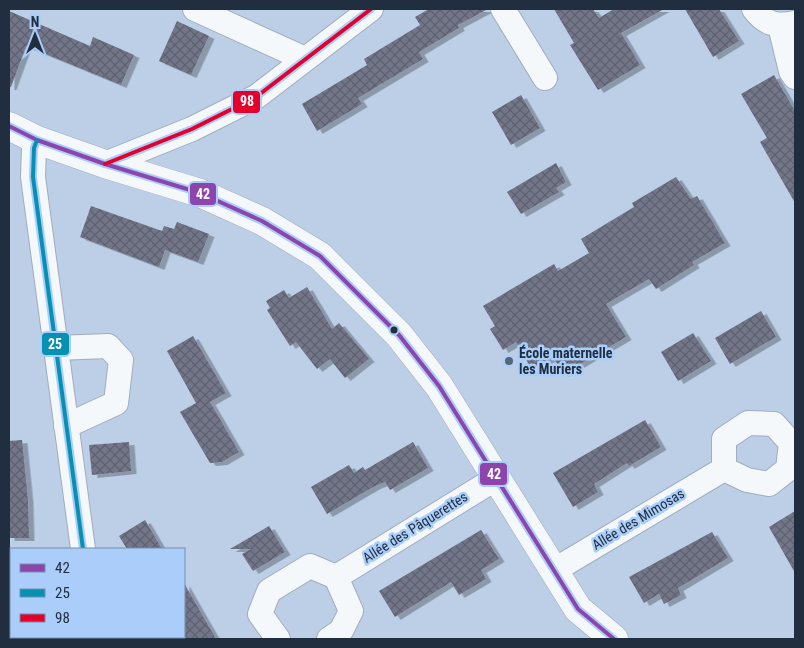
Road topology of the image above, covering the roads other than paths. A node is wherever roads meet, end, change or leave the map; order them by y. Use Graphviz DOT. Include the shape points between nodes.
graph roads {
  1 [pos="195,9"];
  2 [pos="371,9"];
  3 [pos="503,9"];
  4 [pos="754,9"];
  5 [pos="788,25"];
  6 [pos="305,59"];
  7 [pos="795,77"];
  8 [pos="545,78"];
  9 [pos="9,126"];
  10 [pos="37,140"];
  11 [pos="105,164"];
  12 [pos="56,348"];
  13 [pos="66,426"];
  14 [pos="724,469"];
  15 [pos="495,479"];
  16 [pos="83,548"];
  17 [pos="553,570"];
  18 [pos="336,577"];
  19 [pos="278,639"];
  20 [pos="329,639"];
  21 [pos="614,639"];
  1 -- 6 [label="street"];
  2 -- 6 [label="street"];
  3 -- 8 [label="street"];
  4 -- 5 [label="street" via="762,20"];
  5 -- 7 [label="street" via="791,71"];
  6 -- 11 [label="street" via="256,97 192,129"];
  9 -- 10 [label="street"];
  10 -- 11 [label="street"];
  10 -- 12 [label="street" via="33,177"];
  11 -- 15 [label="street" via="200,193 262,221 320,256 399,335 439,386"];
  12 -- 13 [label="street"];
  12 -- 13 [label="street" via="108,346 121,360 116,403"];
  13 -- 16 [label="street"];
  14 -- 17 [label="street, Allée des Mimosas"];
  15 -- 17 [label="street"];
  15 -- 18 [label="street, Allée des Pâquerettes"];
  17 -- 21 [label="street" via="578,609"];
  18 -- 19 [label="street" via="310,566 269,591 260,614"];
  18 -- 20 [label="street" via="350,610 341,631"];
}
